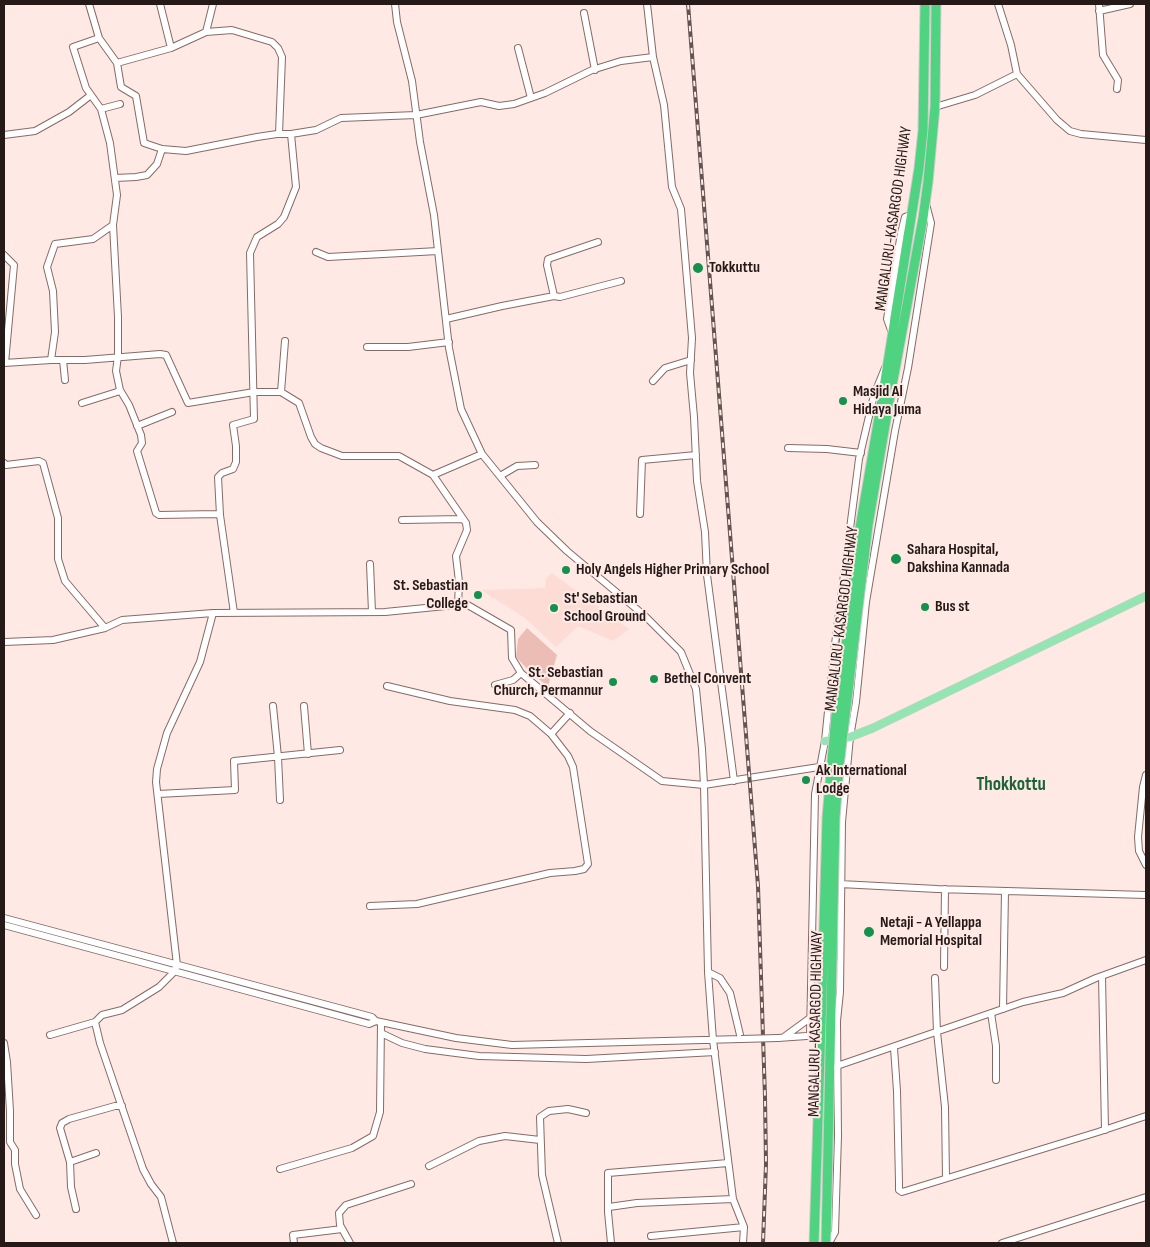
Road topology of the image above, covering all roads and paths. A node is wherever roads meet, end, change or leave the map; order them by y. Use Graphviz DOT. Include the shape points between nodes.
graph roads {
  1 [pos="89,4"];
  2 [pos="160,4"];
  3 [pos="213,4"];
  4 [pos="395,4"];
  5 [pos="647,4"];
  6 [pos="925,4"];
  7 [pos="936,4"];
  8 [pos="998,4"];
  9 [pos="1130,4"];
  10 [pos="1099,7"];
  11 [pos="584,13"];
  12 [pos="206,32"];
  13 [pos="99,38"];
  14 [pos="172,48"];
  15 [pos="518,48"];
  16 [pos="653,58"];
  17 [pos="117,63"];
  18 [pos="595,70"];
  19 [pos="1018,74"];
  20 [pos="1118,89"];
  21 [pos="91,95"];
  22 [pos="531,98"];
  23 [pos="120,104"];
  24 [pos="935,106"];
  25 [pos="101,109"];
  26 [pos="416,115"];
  27 [pos="279,134"];
  28 [pos="291,134"];
  29 [pos="4,135"];
  30 [pos="1146,140"];
  31 [pos="162,150"];
  32 [pos="115,178"];
  33 [pos="925,198"];
  34 [pos="114,225"];
  35 [pos="598,242"];
  36 [pos="438,251"];
  37 [pos="316,252"];
  38 [pos="4,255"];
  39 [pos="621,281"];
  40 [pos="554,296"];
  41 [pos="7,298"];
  42 [pos="446,319"];
  43 [pos="285,341"];
  44 [pos="449,342"];
  45 [pos="367,347"];
  46 [pos="118,356"];
  47 [pos="51,360"];
  48 [pos="63,360"];
  49 [pos="691,360"];
  50 [pos="4,363"];
  51 [pos="887,365"];
  52 [pos="65,380"];
  53 [pos="653,381"];
  54 [pos="120,390"];
  55 [pos="254,392"];
  56 [pos="281,392"];
  57 [pos="885,401"];
  58 [pos="82,403"];
  59 [pos="172,412"];
  60 [pos="137,426"];
  61 [pos="788,448"];
  62 [pos="861,453"];
  63 [pos="482,454"];
  64 [pos="696,455"];
  65 [pos="4,463"];
  66 [pos="535,465"];
  67 [pos="433,475"];
  68 [pos="500,476"];
  69 [pos="640,514"];
  70 [pos="220,516"];
  71 [pos="463,519"];
  72 [pos="402,520"];
  73 [pos="370,564"];
  74 [pos="1146,596"];
  75 [pos="458,605"];
  76 [pos="372,612"];
  77 [pos="213,613"];
  78 [pos="234,613"];
  79 [pos="105,628"];
  80 [pos="4,642"];
  81 [pos="521,673"];
  82 [pos="495,685"];
  83 [pos="387,686"];
  84 [pos="273,706"];
  85 [pos="304,706"];
  86 [pos="570,713"];
  87 [pos="551,734"];
  88 [pos="850,737"];
  89 [pos="824,741"];
  90 [pos="340,750"];
  91 [pos="308,754"];
  92 [pos="278,757"];
  93 [pos="819,767"];
  94 [pos="1146,775"];
  95 [pos="734,781"];
  96 [pos="704,784"];
  97 [pos="158,794"];
  98 [pos="280,800"];
  99 [pos="1146,865"];
  100 [pos="840,884"];
  101 [pos="945,889"];
  102 [pos="1006,891"];
  103 [pos="1146,895"];
  104 [pos="370,906"];
  105 [pos="4,918"];
  106 [pos="4,925"];
  107 [pos="1146,960"];
  108 [pos="827,961"];
  109 [pos="944,966"];
  110 [pos="176,968"];
  111 [pos="708,972"];
  112 [pos="1102,976"];
  113 [pos="935,978"];
  114 [pos="1003,1009"];
  115 [pos="991,1013"];
  116 [pos="810,1018"];
  117 [pos="837,1021"];
  118 [pos="95,1022"];
  119 [pos="378,1022"];
  120 [pos="937,1032"];
  121 [pos="380,1033"];
  122 [pos="830,1033"];
  123 [pos="50,1035"];
  124 [pos="821,1035"];
  125 [pos="810,1036"];
  126 [pos="741,1038"];
  127 [pos="781,1038"];
  128 [pos="713,1040"];
  129 [pos="4,1043"];
  130 [pos="894,1048"];
  131 [pos="715,1052"];
  132 [pos="834,1067"];
  133 [pos="996,1080"];
  134 [pos="122,1106"];
  135 [pos="586,1113"];
  136 [pos="1146,1116"];
  137 [pos="1105,1130"];
  138 [pos="540,1140"];
  139 [pos="96,1153"];
  140 [pos="70,1162"];
  141 [pos="728,1163"];
  142 [pos="429,1166"];
  143 [pos="280,1169"];
  144 [pos="946,1178"];
  145 [pos="411,1184"];
  146 [pos="1146,1197"];
  147 [pos="733,1199"];
  148 [pos="609,1207"];
  149 [pos="76,1209"];
  150 [pos="36,1215"];
  151 [pos="744,1227"];
  152 [pos="342,1229"];
  153 [pos="651,1236"];
  154 [pos="173,1243"];
  155 [pos="294,1243"];
  156 [pos="350,1243"];
  157 [pos="558,1243"];
  158 [pos="611,1243"];
  159 [pos="743,1243"];
  160 [pos="814,1243"];
  161 [pos="828,1243"];
  162 [pos="1002,1243"];
  1 -- 13 [label="street"];
  2 -- 14 [label="street"];
  3 -- 12 [label="street"];
  4 -- 26 [label="street"];
  5 -- 16 [label="street"];
  6 -- 51 [label="highway, MANGALURU-KASARGOD HIGHWAY" via="923,130 913,214"];
  7 -- 24 [label="highway, MANGALURU-KASARGOD HIGHWAY"];
  8 -- 19 [label="street"];
  9 -- 10 [label="street"];
  10 -- 20 [label="street" via="1104,55 1118,80"];
  11 -- 18 [label="street"];
  12 -- 14 [label="street"];
  12 -- 27 [label="street" via="232,30 272,42 278,48 282,57"];
  13 -- 17 [label="street"];
  13 -- 21 [label="street" via="73,47"];
  14 -- 17 [label="street"];
  15 -- 22 [label="street"];
  16 -- 18 [label="street" via="621,61"];
  16 -- 49 [label="street" via="664,105 672,186 681,209"];
  17 -- 31 [label="street" via="120,87 136,96 144,144"];
  18 -- 22 [label="street"];
  19 -- 24 [label="street" via="975,95"];
  19 -- 30 [label="street" via="1070,131"];
  21 -- 25 [label="street"];
  21 -- 29 [label="street" via="35,131"];
  22 -- 26 [label="street" via="514,104 499,106 481,102"];
  23 -- 25 [label="street"];
  24 -- 33 [label="highway, MANGALURU-KASARGOD HIGHWAY"];
  25 -- 32 [label="street"];
  26 -- 28 [label="street" via="341,118 316,130"];
  26 -- 36 [label="street"];
  27 -- 28 [label="street"];
  27 -- 31 [label="street" via="186,151"];
  28 -- 55 [label="street" via="296,187 284,217 257,237 250,253"];
  31 -- 32 [label="street" via="147,175"];
  32 -- 34 [label="street"];
  33 -- 57 [label="highway, MANGALURU-KASARGOD HIGHWAY"];
  33 -- 88 [label="street" via="931,223 866,602"];
  34 -- 46 [label="street"];
  34 -- 47 [label="street" via="93,239 55,244 47,267 53,291 55,332"];
  35 -- 40 [label="street" via="548,260"];
  36 -- 37 [label="street" via="328,257"];
  36 -- 42 [label="street"];
  38 -- 41 [label="street" via="14,264"];
  39 -- 40 [label="street"];
  40 -- 42 [label="street"];
  41 -- 50 [label="street"];
  42 -- 44 [label="street"];
  43 -- 56 [label="street"];
  44 -- 45 [label="street"];
  44 -- 63 [label="street" via="461,409"];
  46 -- 48 [label="street"];
  46 -- 54 [label="street" via="116,371"];
  46 -- 55 [label="street" via="166,355 188,403"];
  47 -- 48 [label="street"];
  47 -- 50 [label="street"];
  48 -- 52 [label="street"];
  49 -- 53 [label="street" via="665,368"];
  49 -- 64 [label="street"];
  51 -- 57 [label="highway, MANGALURU-KASARGOD HIGHWAY"];
  51 -- 62 [label="street" via="874,395"];
  54 -- 58 [label="street"];
  54 -- 60 [label="street"];
  55 -- 56 [label="street"];
  55 -- 70 [label="street" via="254,419 233,425 237,454 235,466 218,477"];
  56 -- 67 [label="street" via="299,403 311,437 321,448 342,456 399,456"];
  57 -- 108 [label="highway, MANGALURU-KASARGOD HIGHWAY, bridge" via="860,528 836,716 827,817"];
  59 -- 60 [label="street"];
  60 -- 70 [label="street" via="142,441 137,451 157,514"];
  61 -- 62 [label="street"];
  62 -- 89 [label="street"];
  63 -- 67 [label="street"];
  63 -- 68 [label="street"];
  64 -- 69 [label="street" via="642,460"];
  64 -- 95 [label="street" via="707,575"];
  65 -- 79 [label="street" via="39,460 42,463 58,518 58,559 66,581"];
  66 -- 68 [label="street" via="517,466"];
  67 -- 71 [label="street"];
  68 -- 96 [label="street" via="537,522 566,551 646,616 681,652 696,690"];
  70 -- 78 [label="street"];
  71 -- 72 [label="street"];
  71 -- 75 [label="street" via="467,530 456,556"];
  73 -- 76 [label="street"];
  74 -- 88 [label="main road"];
  75 -- 76 [label="street"];
  75 -- 81 [label="street" via="466,604 511,630 512,658"];
  76 -- 78 [label="street"];
  77 -- 78 [label="street"];
  77 -- 79 [label="street" via="122,620"];
  77 -- 97 [label="street" via="200,662 167,733 157,769"];
  79 -- 80 [label="street" via="53,640"];
  81 -- 82 [label="street" via="513,680"];
  81 -- 86 [label="street"];
  83 -- 87 [label="street" via="450,701 515,710 530,716"];
  84 -- 92 [label="street"];
  85 -- 91 [label="street"];
  86 -- 87 [label="street"];
  86 -- 96 [label="street" via="590,731 662,781"];
  87 -- 104 [label="street" via="568,756 572,767 587,852 588,864 584,869 417,904"];
  88 -- 89 [label="main road"];
  88 -- 100 [label="street"];
  89 -- 93 [label="street"];
  90 -- 91 [label="street"];
  91 -- 92 [label="street"];
  92 -- 97 [label="street" via="234,762 235,790"];
  92 -- 98 [label="street"];
  93 -- 95 [label="street"];
  93 -- 116 [label="street" via="813,826"];
  94 -- 99 [label="street" via="1138,841"];
  95 -- 96 [label="street"];
  96 -- 111 [label="street"];
  97 -- 110 [label="street"];
  100 -- 101 [label="street"];
  100 -- 117 [label="street" via="841,954"];
  101 -- 102 [label="street"];
  101 -- 109 [label="street"];
  102 -- 103 [label="street"];
  102 -- 114 [label="street"];
  105 -- 110 [label="street"];
  106 -- 110 [label="street"];
  107 -- 112 [label="street"];
  108 -- 122 [label="highway, MANGALURU-KASARGOD HIGHWAY"];
  108 -- 124 [label="highway, MANGALURU-KASARGOD HIGHWAY"];
  110 -- 118 [label="street" via="159,987 122,1010 102,1015"];
  110 -- 119 [label="street" via="369,1024"];
  111 -- 126 [label="street" via="720,978 730,993"];
  111 -- 128 [label="street"];
  112 -- 114 [label="street" via="1063,993"];
  112 -- 137 [label="street"];
  113 -- 120 [label="street"];
  114 -- 115 [label="street"];
  115 -- 120 [label="street"];
  115 -- 133 [label="street" via="996,1046"];
  116 -- 125 [label="street"];
  116 -- 127 [label="street"];
  117 -- 122 [label="street"];
  117 -- 132 [label="street"];
  118 -- 123 [label="street"];
  118 -- 134 [label="street"];
  119 -- 121 [label="street"];
  119 -- 128 [label="street" via="456,1038 512,1045"];
  120 -- 130 [label="street"];
  120 -- 144 [label="street" via="946,1107"];
  121 -- 131 [label="street" via="402,1043 479,1056 586,1059"];
  121 -- 143 [label="street" via="380,1112 373,1136 352,1148"];
  122 -- 132 [label="highway, MANGALURU-KASARGOD HIGHWAY"];
  124 -- 125 [label="street"];
  124 -- 160 [label="highway, MANGALURU-KASARGOD HIGHWAY"];
  125 -- 127 [label="street"];
  126 -- 127 [label="street, bridge"];
  126 -- 128 [label="street"];
  128 -- 131 [label="street"];
  129 -- 150 [label="street" via="10,1142 20,1189"];
  130 -- 132 [label="street"];
  130 -- 144 [label="street" via="899,1190 911,1190"];
  131 -- 141 [label="street"];
  132 -- 161 [label="highway, MANGALURU-KASARGOD HIGHWAY"];
  134 -- 140 [label="street" via="62,1123 60,1128"];
  134 -- 154 [label="street" via="143,1169 161,1197"];
  135 -- 138 [label="street" via="568,1109 549,1111 540,1117"];
  136 -- 137 [label="street"];
  137 -- 144 [label="street"];
  138 -- 142 [label="street" via="505,1136 479,1141"];
  138 -- 157 [label="street" via="542,1175"];
  139 -- 140 [label="street"];
  140 -- 149 [label="street"];
  141 -- 147 [label="street"];
  141 -- 148 [label="street" via="608,1173"];
  145 -- 152 [label="street" via="346,1205 339,1213"];
  146 -- 162 [label="street"];
  147 -- 148 [label="street"];
  147 -- 151 [label="street"];
  148 -- 158 [label="street"];
  151 -- 153 [label="street"];
  151 -- 159 [label="street"];
  152 -- 155 [label="street" via="293,1235"];
  152 -- 156 [label="street"];
}
